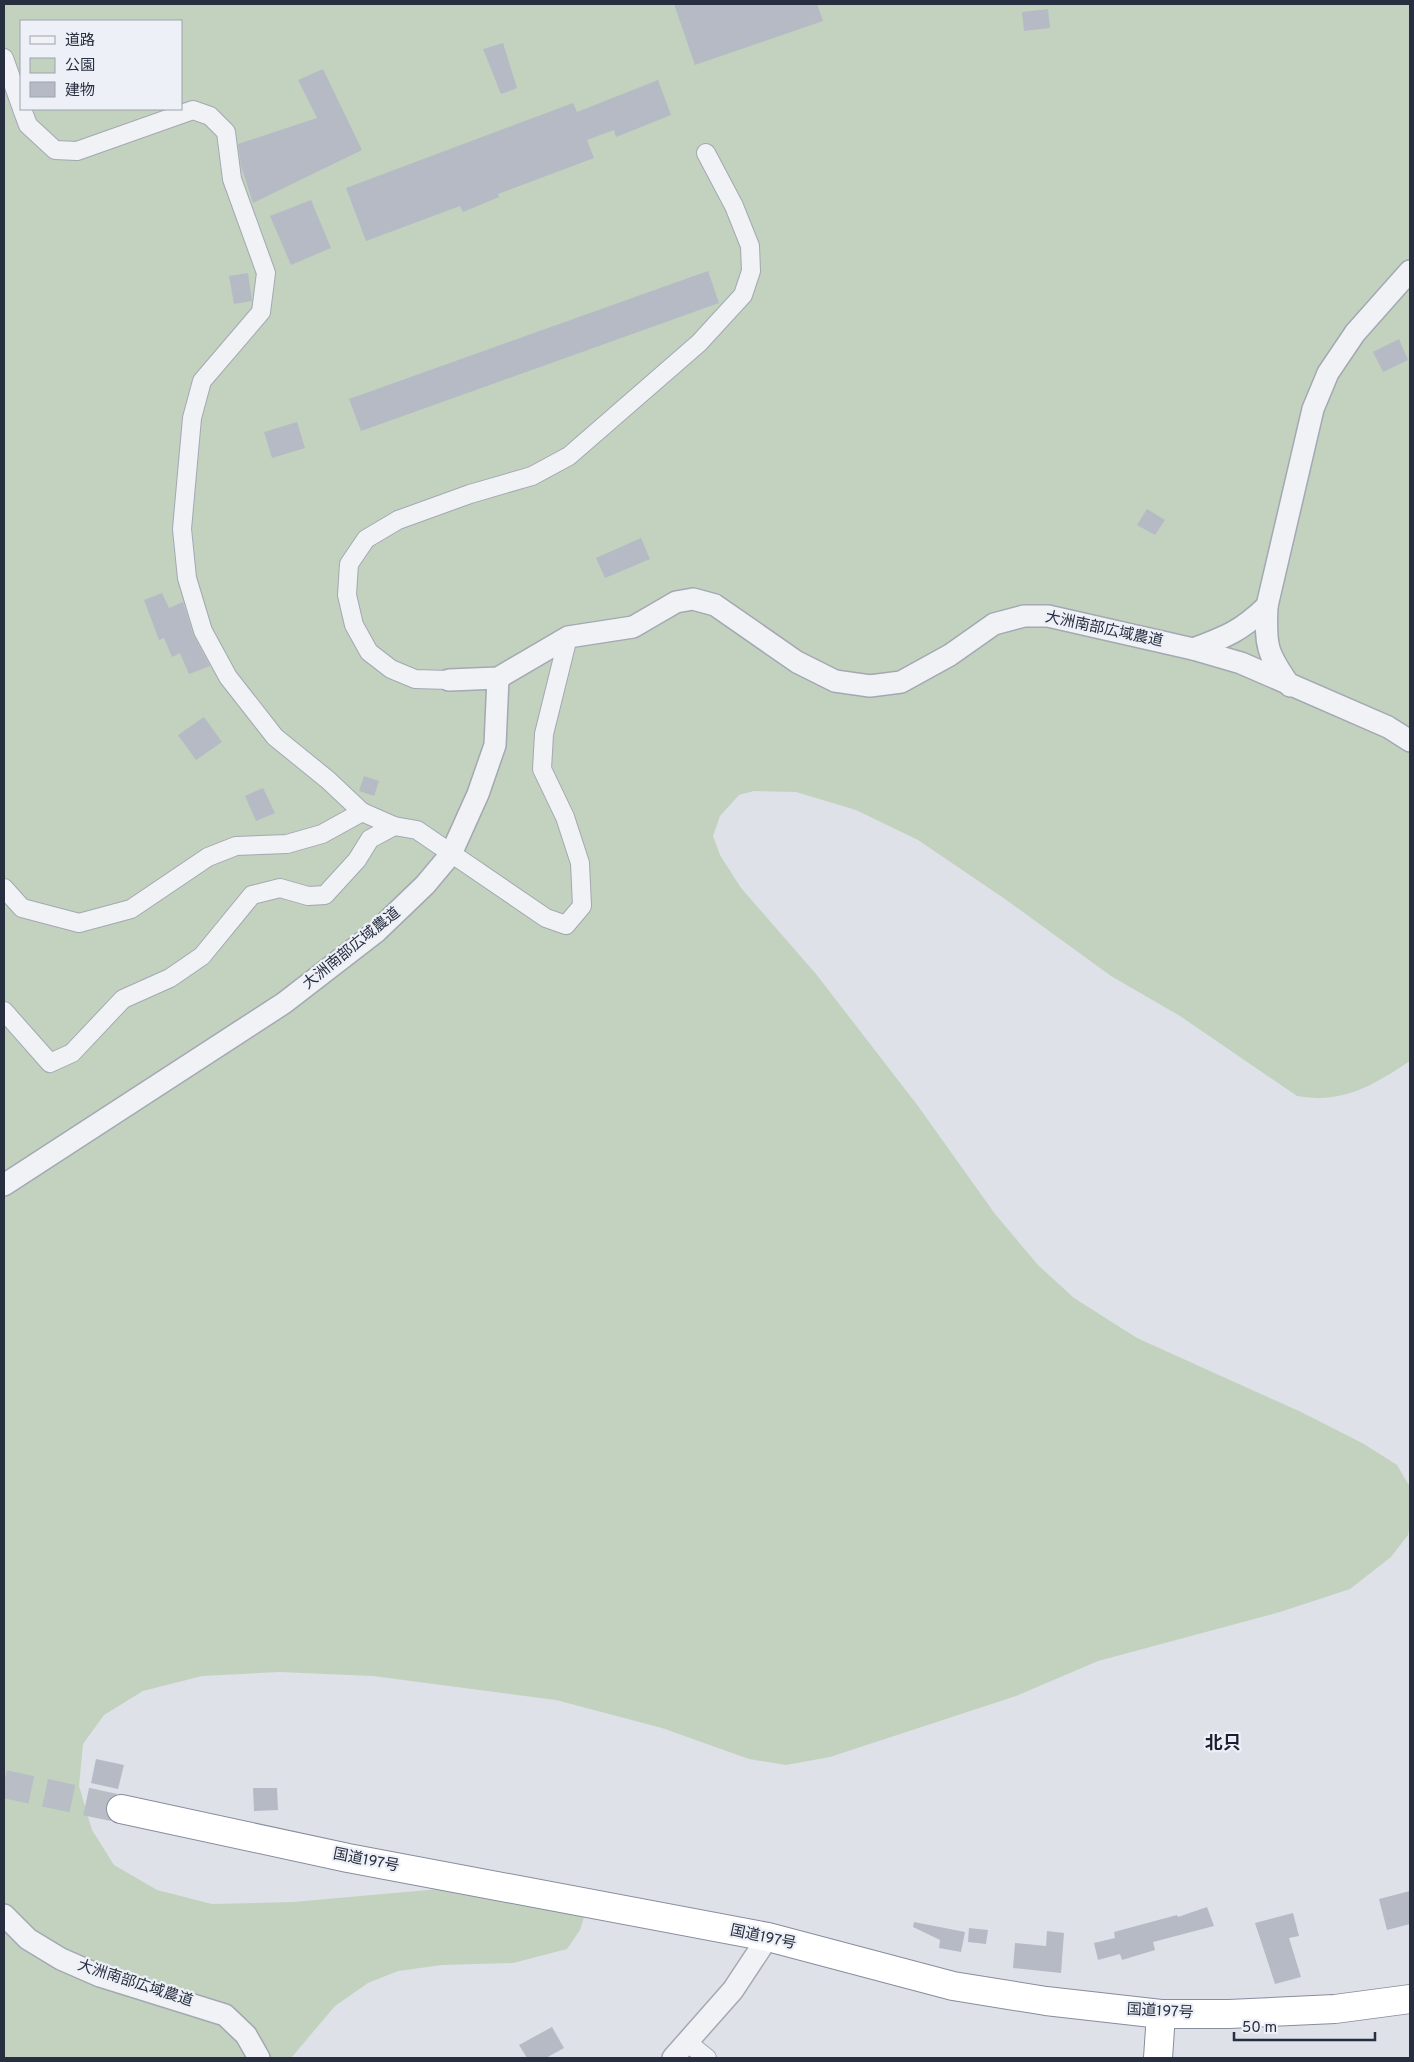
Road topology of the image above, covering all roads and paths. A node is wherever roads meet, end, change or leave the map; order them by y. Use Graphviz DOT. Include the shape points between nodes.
graph roads {
  1 [pos="4,58"];
  2 [pos="20,102"];
  3 [pos="23,110"];
  4 [pos="706,152"];
  5 [pos="1410,271"];
  6 [pos="1267,606"];
  7 [pos="568,637"];
  8 [pos="1193,649"];
  9 [pos="498,678"];
  10 [pos="449,680"];
  11 [pos="1290,686"];
  12 [pos="1410,741"];
  13 [pos="362,812"];
  14 [pos="394,826"];
  15 [pos="450,854"];
  16 [pos="4,888"];
  17 [pos="4,1012"];
  18 [pos="4,1186"];
  19 [pos="120,1809"];
  20 [pos="4,1915"];
  21 [pos="768,1937"];
  22 [pos="1410,2000"];
  23 [pos="1161,2014"];
  24 [pos="688,2042"];
  25 [pos="259,2058"];
  26 [pos="673,2058"];
  27 [pos="708,2058"];
  28 [pos="1158,2058"];
  1 -- 2 [label="street"];
  3 -- 13 [label="street" via="28,125 55,150 77,151 193,110 210,116 226,132 232,179 266,273 261,312 202,381 192,418 182,529 188,578 203,631 228,676 275,737"];
  4 -- 10 [label="street" via="750,246 751,272 743,295 700,343 569,456 532,476 398,520 366,539 349,564 347,595 354,625 369,652 391,669 415,679"];
  5 -- 6 [label="street" via="1355,333 1328,373 1313,409"];
  6 -- 8 [label="street" via="1233,634"];
  6 -- 11 [label="street" via="1266,637 1272,660"];
  7 -- 8 [label="street, 大洲南部広域農道" via="632,627 676,602 694,600 715,605 797,662 835,681 870,686 900,682 950,655 994,624 1024,616 1048,616"];
  7 -- 9 [label="street, 大洲南部広域農道"];
  7 -- 15 [label="street" via="544,734 542,769 580,863 582,906 566,925 546,918"];
  8 -- 11 [label="street, 大洲南部広域農道" via="1241,663"];
  9 -- 10 [label="street"];
  9 -- 15 [label="street, 大洲南部広域農道" via="495,745 478,794"];
  11 -- 12 [label="street, 大洲南部広域農道" via="1388,727"];
  13 -- 14 [label="street"];
  13 -- 16 [label="street" via="322,834 287,844 236,846 208,857 131,909 79,923 22,908"];
  14 -- 15 [label="street" via="417,830"];
  14 -- 17 [label="street" via="370,839 357,860 325,895 308,896 280,888 252,895 202,956 170,978 123,999 72,1053 50,1063"];
  15 -- 18 [label="street, 大洲南部広域農道" via="425,885 376,932 284,1003"];
  19 -- 21 [label="highway, 国道197号" via="348,1858"];
  20 -- 25 [label="street, 大洲南部広域農道" via="28,1939 61,1959 100,1976 225,2015 246,2035"];
  21 -- 23 [label="highway, 国道197号" via="953,1986"];
  21 -- 24 [label="street" via="733,1990"];
  22 -- 23 [label="highway, 国道197号" via="1335,2009"];
  23 -- 28 [label="highway"];
  24 -- 26 [label="street"];
  24 -- 27 [label="street"];
}
